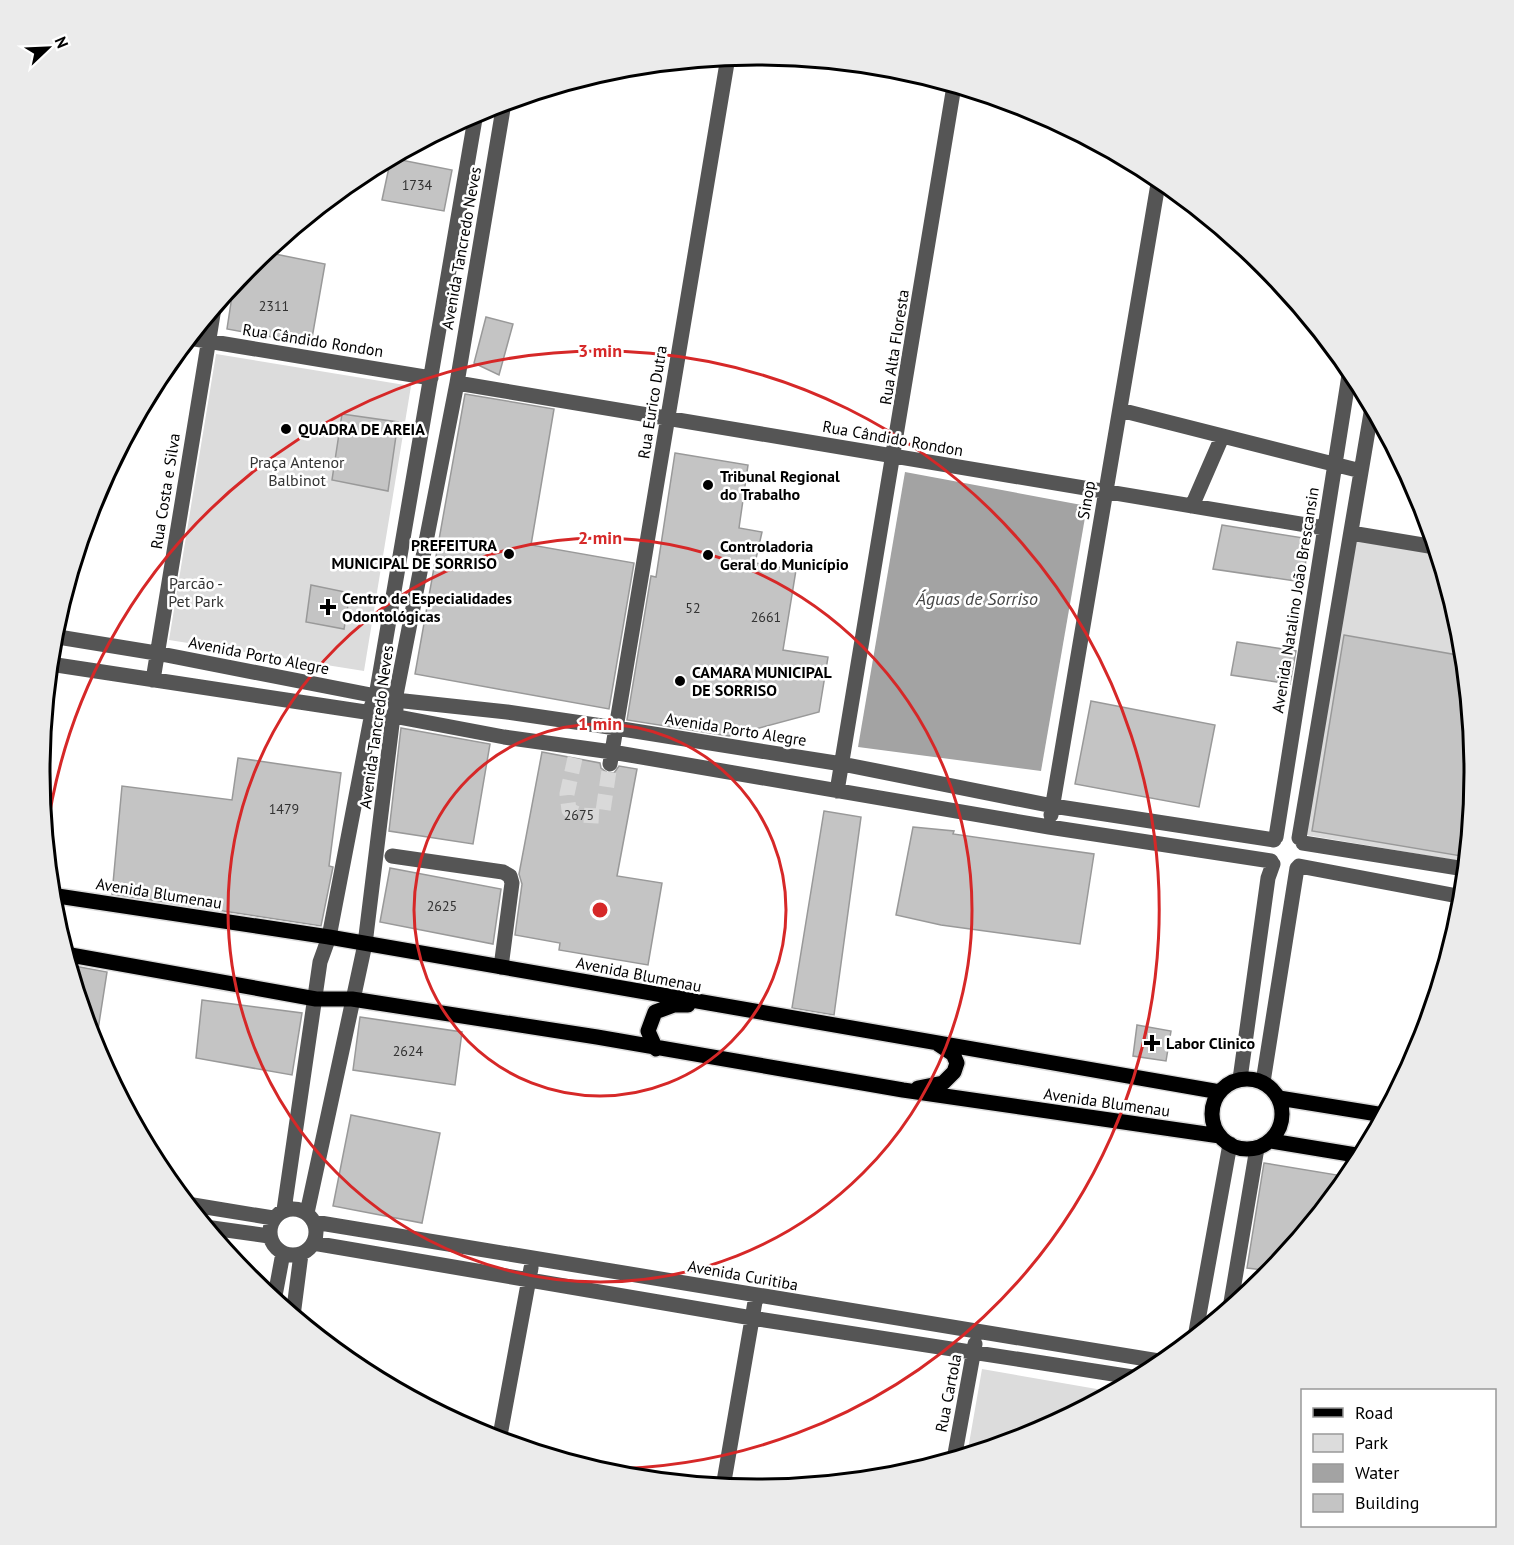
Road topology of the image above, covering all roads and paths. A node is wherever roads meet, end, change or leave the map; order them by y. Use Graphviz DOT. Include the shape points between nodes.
graph roads {
  1 [pos="726,66"];
  2 [pos="953,93"];
  3 [pos="502,113"];
  4 [pos="474,124"];
  5 [pos="1157,189"];
  6 [pos="211,323"];
  7 [pos="198,339"];
  8 [pos="208,341"];
  9 [pos="430,378"];
  10 [pos="457,383"];
  11 [pos="1348,383"];
  12 [pos="1120,410"];
  13 [pos="668,418"];
  14 [pos="1370,419"];
  15 [pos="1222,437"];
  16 [pos="894,456"];
  17 [pos="1334,466"];
  18 [pos="1361,471"];
  19 [pos="1106,492"];
  20 [pos="1192,506"];
  21 [pos="1324,528"];
  22 [pos="1351,533"];
  23 [pos="1427,546"];
  24 [pos="62,638"];
  25 [pos="156,653"];
  26 [pos="58,665"];
  27 [pos="153,680"];
  28 [pos="376,696"];
  29 [pos="395,700"];
  30 [pos="507,712"];
  31 [pos="372,713"];
  32 [pos="393,716"];
  33 [pos="616,728"];
  34 [pos="504,737"];
  35 [pos="611,758"];
  36 [pos="842,764"];
  37 [pos="837,791"];
  38 [pos="1053,806"];
  39 [pos="1049,827"];
  40 [pos="1275,838"];
  41 [pos="1301,840"];
  42 [pos="392,856"];
  43 [pos="1272,862"];
  44 [pos="1298,867"];
  45 [pos="1458,868"];
  46 [pos="1453,895"];
  47 [pos="61,896"];
  48 [pos="329,937"];
  49 [pos="365,944"];
  50 [pos="74,956"];
  51 [pos="501,967"];
  52 [pos="316,999"];
  53 [pos="352,999"];
  54 [pos="703,1004"];
  55 [pos="934,1042"];
  56 [pos="656,1049"];
  57 [pos="1240,1079"];
  58 [pos="1263,1082"];
  59 [pos="903,1090"];
  60 [pos="1220,1092"];
  61 [pos="1279,1098"];
  62 [pos="1377,1114"];
  63 [pos="1225,1140"];
  64 [pos="1271,1141"];
  65 [pos="1257,1148"];
  66 [pos="1352,1154"];
  67 [pos="198,1205"];
  68 [pos="279,1214"];
  69 [pos="310,1218"];
  70 [pos="217,1229"];
  71 [pos="269,1236"];
  72 [pos="313,1243"];
  73 [pos="283,1253"];
  74 [pos="301,1254"];
  75 [pos="533,1257"];
  76 [pos="529,1278"];
  77 [pos="276,1290"];
  78 [pos="756,1296"];
  79 [pos="1232,1296"];
  80 [pos="293,1306"];
  81 [pos="752,1318"];
  82 [pos="1198,1326"];
  83 [pos="977,1332"];
  84 [pos="974,1354"];
  85 [pos="1152,1360"];
  86 [pos="1126,1376"];
  87 [pos="501,1431"];
  88 [pos="956,1451"];
  89 [pos="724,1479"];
  1 -- 13 [label="street, Rua Eurico Dutra"];
  2 -- 16 [label="street, Rua Alta Floresta"];
  3 -- 10 [label="street, Avenida Tancredo Neves"];
  4 -- 9 [label="street, Avenida Tancredo Neves"];
  5 -- 12 [label="street, Sinop"];
  6 -- 8 [label="street, Rua Costa e Silva"];
  7 -- 8 [label="street, Rua Cândido Rondon"];
  8 -- 9 [label="street, Rua Cândido Rondon"];
  8 -- 25 [label="street, Rua Costa e Silva"];
  9 -- 28 [label="street, Avenida Tancredo Neves"];
  10 -- 13 [label="street, Rua Cândido Rondon"];
  10 -- 29 [label="street, Avenida Tancredo Neves"];
  11 -- 17 [label="street, Avenida Natalino João Brescansin"];
  12 -- 15 [label="street"];
  12 -- 19 [label="street, Sinop"];
  13 -- 16 [label="street, Rua Cândido Rondon"];
  13 -- 33 [label="street, Rua Eurico Dutra"];
  14 -- 18 [label="street"];
  15 -- 17 [label="street"];
  15 -- 20 [label="street"];
  16 -- 19 [label="street, Rua Cândido Rondon"];
  16 -- 36 [label="street, Rua Alta Floresta"];
  17 -- 18 [label="street"];
  17 -- 21 [label="street, Avenida Natalino João Brescansin"];
  18 -- 22 [label="street"];
  19 -- 20 [label="street, Rua Cândido Rondon"];
  19 -- 38 [label="street, Sinop"];
  20 -- 21 [label="street, Rua Cândido Rondon"];
  21 -- 40 [label="street, Avenida Natalino João Brescansin"];
  22 -- 23 [label="street"];
  22 -- 41 [label="street"];
  24 -- 25 [label="street, Avenida Porto Alegre"];
  25 -- 27 [label="street, Rua Costa e Silva"];
  25 -- 28 [label="street, Avenida Porto Alegre"];
  26 -- 27 [label="street"];
  27 -- 31 [label="street"];
  28 -- 29 [label="street, Avenida Porto Alegre" via="387,694"];
  28 -- 31 [label="street, Avenida Tancredo Neves"];
  29 -- 30 [label="street, Avenida Porto Alegre"];
  29 -- 32 [label="street, Avenida Tancredo Neves"];
  30 -- 33 [label="street, Avenida Porto Alegre"];
  30 -- 34 [label="street"];
  31 -- 32 [label="street" via="381,720"];
  31 -- 48 [label="street, Avenida Tancredo Neves"];
  32 -- 34 [label="street"];
  32 -- 49 [label="street, Avenida Tancredo Neves"];
  33 -- 35 [label="street, Rua Eurico Dutra"];
  33 -- 36 [label="street, Avenida Porto Alegre"];
  34 -- 35 [label="street"];
  35 -- 37 [label="street"];
  36 -- 37 [label="street, Rua Alta Floresta"];
  36 -- 38 [label="street, Avenida Porto Alegre"];
  37 -- 39 [label="street"];
  38 -- 39 [label="street, Sinop"];
  38 -- 40 [label="street, Avenida Porto Alegre"];
  39 -- 43 [label="street"];
  40 -- 41 [label="street" via="1285,834"];
  40 -- 43 [label="street" via="1269,849"];
  41 -- 44 [label="street" via="1306,853"];
  41 -- 45 [label="street"];
  42 -- 51 [label="street" via="510,876"];
  43 -- 44 [label="street" via="1288,871"];
  43 -- 57 [label="street"];
  44 -- 46 [label="street"];
  44 -- 58 [label="street"];
  47 -- 48 [label="main road, Avenida Blumenau"];
  48 -- 49 [label="main road, Avenida Blumenau"];
  48 -- 52 [label="street, Avenida Tancredo Neves" via="320,962"];
  49 -- 51 [label="main road, Avenida Blumenau"];
  49 -- 53 [label="street, Avenida Tancredo Neves"];
  50 -- 52 [label="main road, Avenida Blumenau"];
  51 -- 54 [label="main road, Avenida Blumenau"];
  52 -- 53 [label="main road, Avenida Blumenau"];
  52 -- 68 [label="street, Avenida Tancredo Neves"];
  53 -- 56 [label="main road, Avenida Blumenau"];
  53 -- 69 [label="street, Avenida Tancredo Neves"];
  54 -- 55 [label="main road, Avenida Blumenau"];
  54 -- 56 [label="main road" via="674,1005 655,1012 648,1030"];
  55 -- 59 [label="main road" via="953,1054 957,1064 954,1072 943,1083"];
  55 -- 60 [label="main road, Avenida Blumenau"];
  56 -- 59 [label="main road, Avenida Blumenau"];
  57 -- 58 [label="main road"];
  57 -- 60 [label="main road"];
  58 -- 61 [label="main road"];
  59 -- 63 [label="main road, Avenida Blumenau"];
  60 -- 63 [label="main road" via="1212,1113"];
  61 -- 62 [label="main road"];
  61 -- 64 [label="main road" via="1282,1122"];
  63 -- 65 [label="main road" via="1239,1148"];
  63 -- 82 [label="street"];
  64 -- 65 [label="main road"];
  64 -- 66 [label="main road"];
  65 -- 79 [label="street"];
  67 -- 68 [label="street"];
  68 -- 69 [label="street" via="300,1209"];
  68 -- 71 [label="street"];
  69 -- 72 [label="street" via="316,1233"];
  69 -- 75 [label="street, Avenida Curitiba"];
  70 -- 71 [label="street"];
  71 -- 73 [label="street"];
  72 -- 74 [label="street"];
  72 -- 76 [label="street"];
  73 -- 74 [label="street"];
  73 -- 77 [label="street"];
  74 -- 80 [label="street"];
  75 -- 76 [label="street"];
  75 -- 78 [label="street, Avenida Curitiba"];
  76 -- 81 [label="street"];
  76 -- 87 [label="street"];
  78 -- 81 [label="street"];
  78 -- 83 [label="street, Avenida Curitiba"];
  81 -- 84 [label="street"];
  81 -- 89 [label="street"];
  83 -- 84 [label="street, Rua Cartola"];
  83 -- 85 [label="street, Avenida Curitiba"];
  84 -- 86 [label="street"];
  84 -- 88 [label="street, Rua Cartola"];
}
